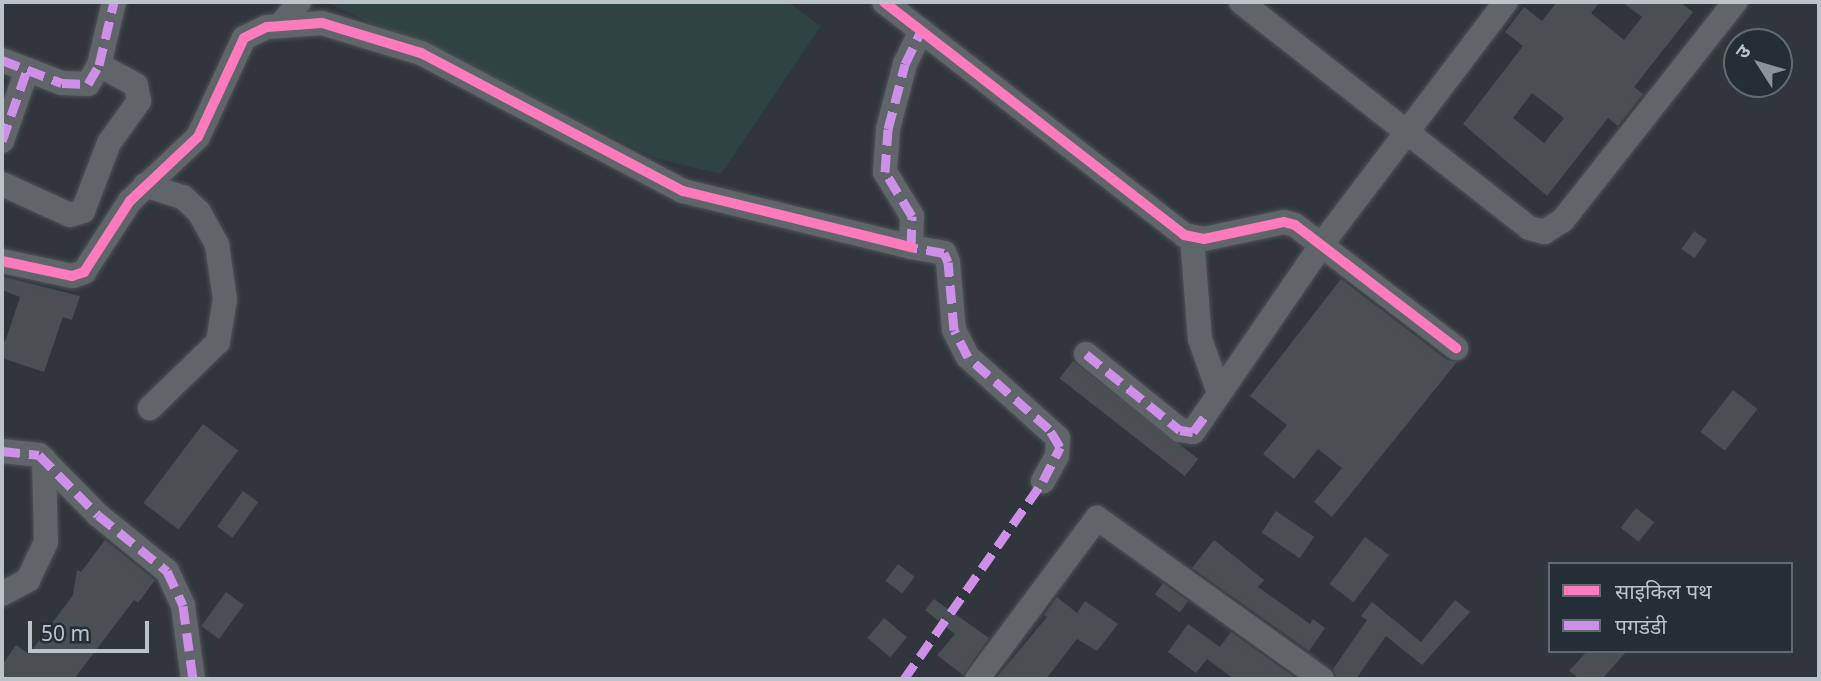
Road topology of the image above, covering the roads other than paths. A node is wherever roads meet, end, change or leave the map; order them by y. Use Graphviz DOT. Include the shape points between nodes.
graph roads {
  1 [pos="114,2"];
  2 [pos="299,2"];
  3 [pos="884,2"];
  4 [pos="1241,2"];
  5 [pos="1506,2"];
  6 [pos="1725,5"];
  7 [pos="280,26"];
  8 [pos="921,31"];
  9 [pos="2,60"];
  10 [pos="99,65"];
  11 [pos="27,70"];
  12 [pos="1406,131"];
  13 [pos="2,141"];
  14 [pos="145,185"];
  15 [pos="2,188"];
  16 [pos="1192,238"];
  17 [pos="1322,244"];
  18 [pos="911,247"];
  19 [pos="2,261"];
  20 [pos="1456,348"];
  21 [pos="1086,354"];
  22 [pos="1219,393"];
  23 [pos="150,408"];
  24 [pos="2,450"];
  25 [pos="44,459"];
  26 [pos="1043,481"];
  27 [pos="2,594"];
  28 [pos="193,679"];
  29 [pos="977,679"];
  30 [pos="1322,679"];
  1 -- 10 [label="street"];
  2 -- 7 [label="street"];
  3 -- 8 [label="street"];
  4 -- 12 [label="street"];
  5 -- 12 [label="street"];
  6 -- 12 [label="street" via="1563,219 1550,230 1529,228"];
  7 -- 14 [label="street" via="258,29 244,38 198,136"];
  7 -- 18 [label="street" via="339,25 421,53 683,191"];
  8 -- 16 [label="street"];
  8 -- 18 [label="street" via="905,64 884,159 888,183 912,216"];
  9 -- 11 [label="street"];
  10 -- 11 [label="street" via="88,85 80,88"];
  10 -- 15 [label="street" via="136,85 139,101 109,143 83,211 70,215"];
  11 -- 13 [label="street"];
  12 -- 17 [label="street"];
  14 -- 19 [label="street" via="130,201 95,261 78,275"];
  14 -- 23 [label="street" via="183,197 200,212 216,245 225,299 218,342"];
  16 -- 17 [label="street" via="1284,222"];
  16 -- 22 [label="street" via="1200,338"];
  17 -- 20 [label="street"];
  17 -- 22 [label="street"];
  18 -- 26 [label="street" via="944,253 951,272 954,330 968,357 1058,438 1057,456"];
  21 -- 22 [label="street" via="1186,433 1198,427"];
  24 -- 25 [label="street" via="30,450"];
  25 -- 27 [label="street" via="46,542 28,580"];
  25 -- 28 [label="street" via="98,515 167,572 183,607"];
  29 -- 30 [label="street" via="1097,518"];
}
